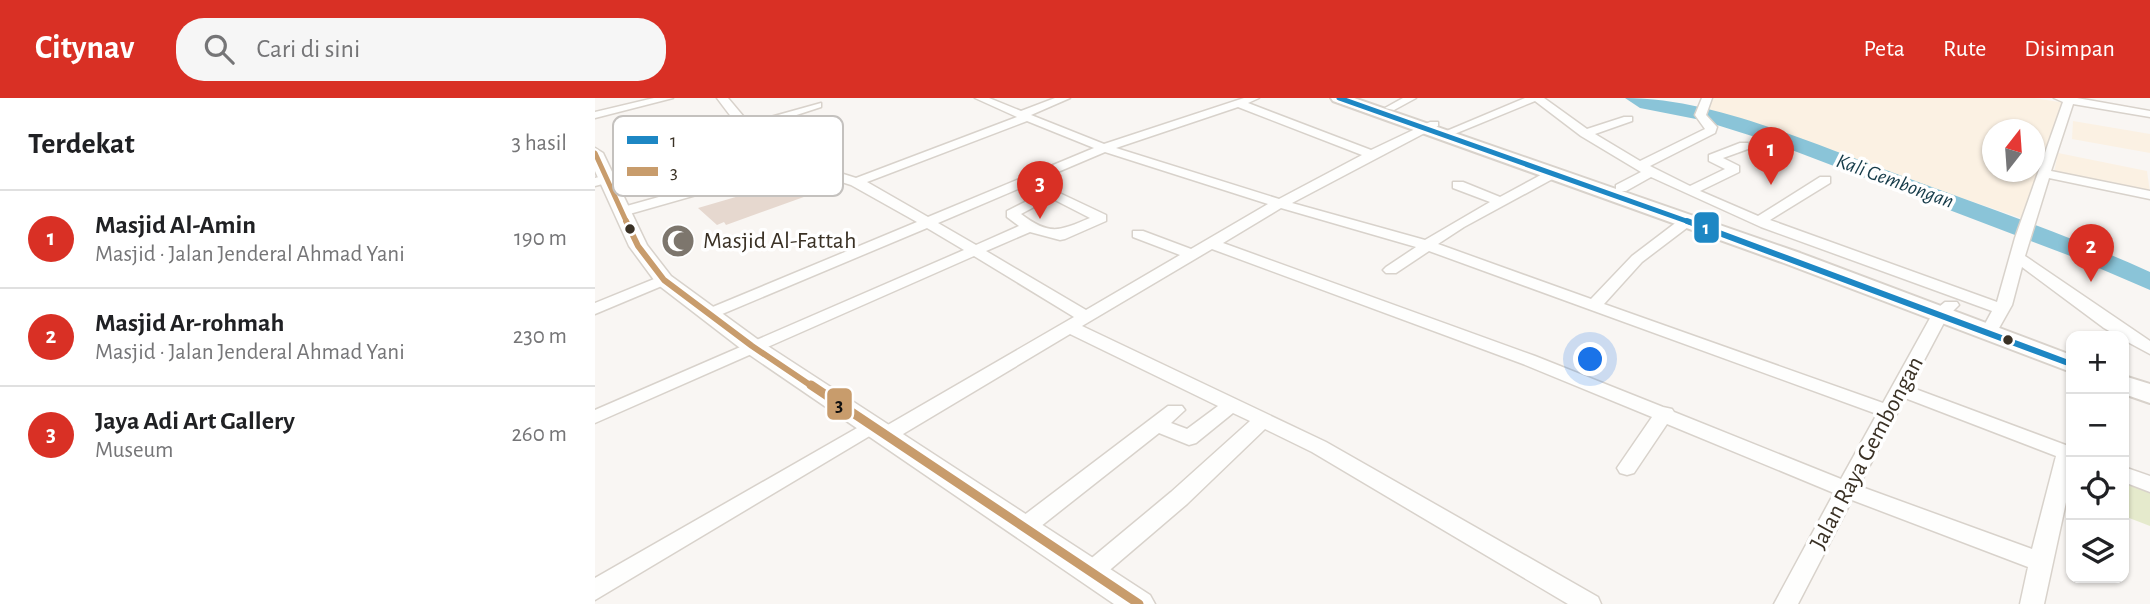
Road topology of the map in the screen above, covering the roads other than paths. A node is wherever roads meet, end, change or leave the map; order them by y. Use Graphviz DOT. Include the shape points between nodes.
graph roads {
  1 [pos="668,98"];
  2 [pos="722,98"];
  3 [pos="980,98"];
  4 [pos="1065,98"];
  5 [pos="1221,98"];
  6 [pos="1254,98"];
  7 [pos="1339,98"];
  8 [pos="1361,98"];
  9 [pos="1411,98"];
  10 [pos="1536,98"];
  11 [pos="1707,98"];
  12 [pos="2064,99"];
  13 [pos="1239,103"];
  14 [pos="817,105"];
  15 [pos="1390,108"];
  16 [pos="2150,114"];
  17 [pos="595,115"];
  18 [pos="736,116"];
  19 [pos="783,116"];
  20 [pos="1024,116"];
  21 [pos="1628,118"];
  22 [pos="1439,129"];
  23 [pos="1585,134"];
  24 [pos="1744,146"];
  25 [pos="1104,148"];
  26 [pos="595,153"];
  27 [pos="1371,154"];
  28 [pos="1646,169"];
  29 [pos="1554,173"];
  30 [pos="2046,174"];
  31 [pos="843,178"];
  32 [pos="601,180"];
  33 [pos="1825,180"];
  34 [pos="856,182"];
  35 [pos="1458,185"];
  36 [pos="1621,188"];
  37 [pos="1689,191"];
  38 [pos="2150,195"];
  39 [pos="678,196"];
  40 [pos="1499,201"];
  41 [pos="1280,204"];
  42 [pos="621,212"];
  43 [pos="1687,221"];
  44 [pos="930,222"];
  45 [pos="1759,222"];
  46 [pos="1029,227"];
  47 [pos="1138,234"];
  48 [pos="1212,244"];
  49 [pos="1426,245"];
  50 [pos="974,251"];
  51 [pos="1193,255"];
  52 [pos="2017,257"];
  53 [pos="1391,270"];
  54 [pos="664,280"];
  55 [pos="1594,304"];
  56 [pos="595,309"];
  57 [pos="1946,310"];
  58 [pos="709,314"];
  59 [pos="1076,321"];
  60 [pos="1995,321"];
  61 [pos="752,346"];
  62 [pos="2066,349"];
  63 [pos="2150,349"];
  64 [pos="2066,361"];
  65 [pos="2129,372"];
  66 [pos="2150,380"];
  67 [pos="2129,386"];
  68 [pos="1900,390"];
  69 [pos="2150,394"];
  70 [pos="1232,404"];
  71 [pos="1175,410"];
  72 [pos="1889,412"];
  73 [pos="1665,414"];
  74 [pos="595,417"];
  75 [pos="1264,419"];
  76 [pos="1156,424"];
  77 [pos="879,431"];
  78 [pos="2066,453"];
  79 [pos="2068,457"];
  80 [pos="1627,468"];
  81 [pos="2129,476"];
  82 [pos="2150,484"];
  83 [pos="1847,490"];
  84 [pos="1023,528"];
  85 [pos="2041,562"];
  86 [pos="1090,573"];
  87 [pos="595,590"];
  88 [pos="1123,600"];
  89 [pos="1589,604"];
  90 [pos="1786,604"];
  91 [pos="2032,604"];
  1 -- 17 [label="street"];
  2 -- 18 [label="street"];
  3 -- 20 [label="street"];
  4 -- 20 [label="street"];
  5 -- 13 [label="street"];
  6 -- 13 [label="street"];
  7 -- 22 [label="highway"];
  8 -- 15 [label="highway"];
  9 -- 15 [label="street"];
  10 -- 22 [label="street"];
  10 -- 23 [label="street"];
  11 -- 28 [label="street" via="1700,113 1711,127 1708,135"];
  12 -- 16 [label="street"];
  12 -- 30 [label="street"];
  13 -- 25 [label="street"];
  13 -- 27 [label="street"];
  14 -- 19 [label="street"];
  15 -- 22 [label="highway"];
  20 -- 25 [label="street"];
  20 -- 34 [label="street"];
  21 -- 23 [label="street"];
  22 -- 27 [label="street"];
  22 -- 29 [label="highway"];
  22 -- 36 [label="highway"];
  23 -- 28 [label="street"];
  24 -- 37 [label="street" via="1713,158 1735,169"];
  25 -- 41 [label="street"];
  25 -- 44 [label="street"];
  26 -- 32 [label="main road"];
  27 -- 41 [label="street"];
  28 -- 36 [label="street"];
  28 -- 37 [label="street"];
  29 -- 40 [label="street"];
  29 -- 43 [label="highway"];
  30 -- 38 [label="street"];
  30 -- 52 [label="street"];
  31 -- 34 [label="street"];
  32 -- 42 [label="main road"];
  33 -- 45 [label="street"];
  34 -- 44 [label="street"];
  35 -- 40 [label="street"];
  36 -- 57 [label="highway"];
  37 -- 45 [label="street"];
  39 -- 42 [label="street"];
  40 -- 49 [label="street"];
  41 -- 48 [label="street"];
  41 -- 49 [label="street"];
  42 -- 54 [label="main road" via="638,246"];
  43 -- 55 [label="street" via="1637,259"];
  43 -- 57 [label="highway"];
  44 -- 50 [label="street"];
  44 -- 58 [label="street"];
  45 -- 60 [label="street"];
  46 -- 46 [label="street" via="1060,236 1101,218 1055,194 1045,194 1012,214"];
  46 -- 50 [label="street"];
  47 -- 51 [label="street"];
  48 -- 51 [label="street"];
  48 -- 73 [label="street"];
  49 -- 53 [label="street"];
  49 -- 55 [label="street"];
  50 -- 59 [label="street"];
  50 -- 61 [label="street"];
  51 -- 59 [label="street"];
  52 -- 60 [label="street"];
  52 -- 63 [label="street"];
  54 -- 56 [label="street"];
  54 -- 58 [label="main road"];
  55 -- 72 [label="street"];
  57 -- 60 [label="highway"];
  57 -- 68 [label="street, Jalan Raya Gembongan"];
  58 -- 61 [label="main road"];
  59 -- 70 [label="street"];
  59 -- 77 [label="street"];
  60 -- 62 [label="highway"];
  60 -- 64 [label="highway"];
  61 -- 74 [label="street"];
  61 -- 77 [label="main road"];
  65 -- 66 [label="highway"];
  67 -- 69 [label="highway"];
  68 -- 72 [label="street, Jalan Raya Gembongan"];
  68 -- 78 [label="street"];
  70 -- 75 [label="street"];
  70 -- 76 [label="street" via="1189,438"];
  71 -- 76 [label="street"];
  72 -- 83 [label="street, Jalan Raya Gembongan"];
  73 -- 80 [label="street"];
  73 -- 83 [label="street"];
  75 -- 86 [label="street"];
  75 -- 89 [label="street"];
  76 -- 84 [label="street"];
  77 -- 84 [label="main road"];
  77 -- 87 [label="street"];
  79 -- 85 [label="street"];
  81 -- 82 [label="street"];
  83 -- 85 [label="street"];
  83 -- 90 [label="street, Jalan Raya Gembongan"];
  84 -- 86 [label="main road"];
  85 -- 91 [label="street"];
  86 -- 88 [label="main road"];
}
